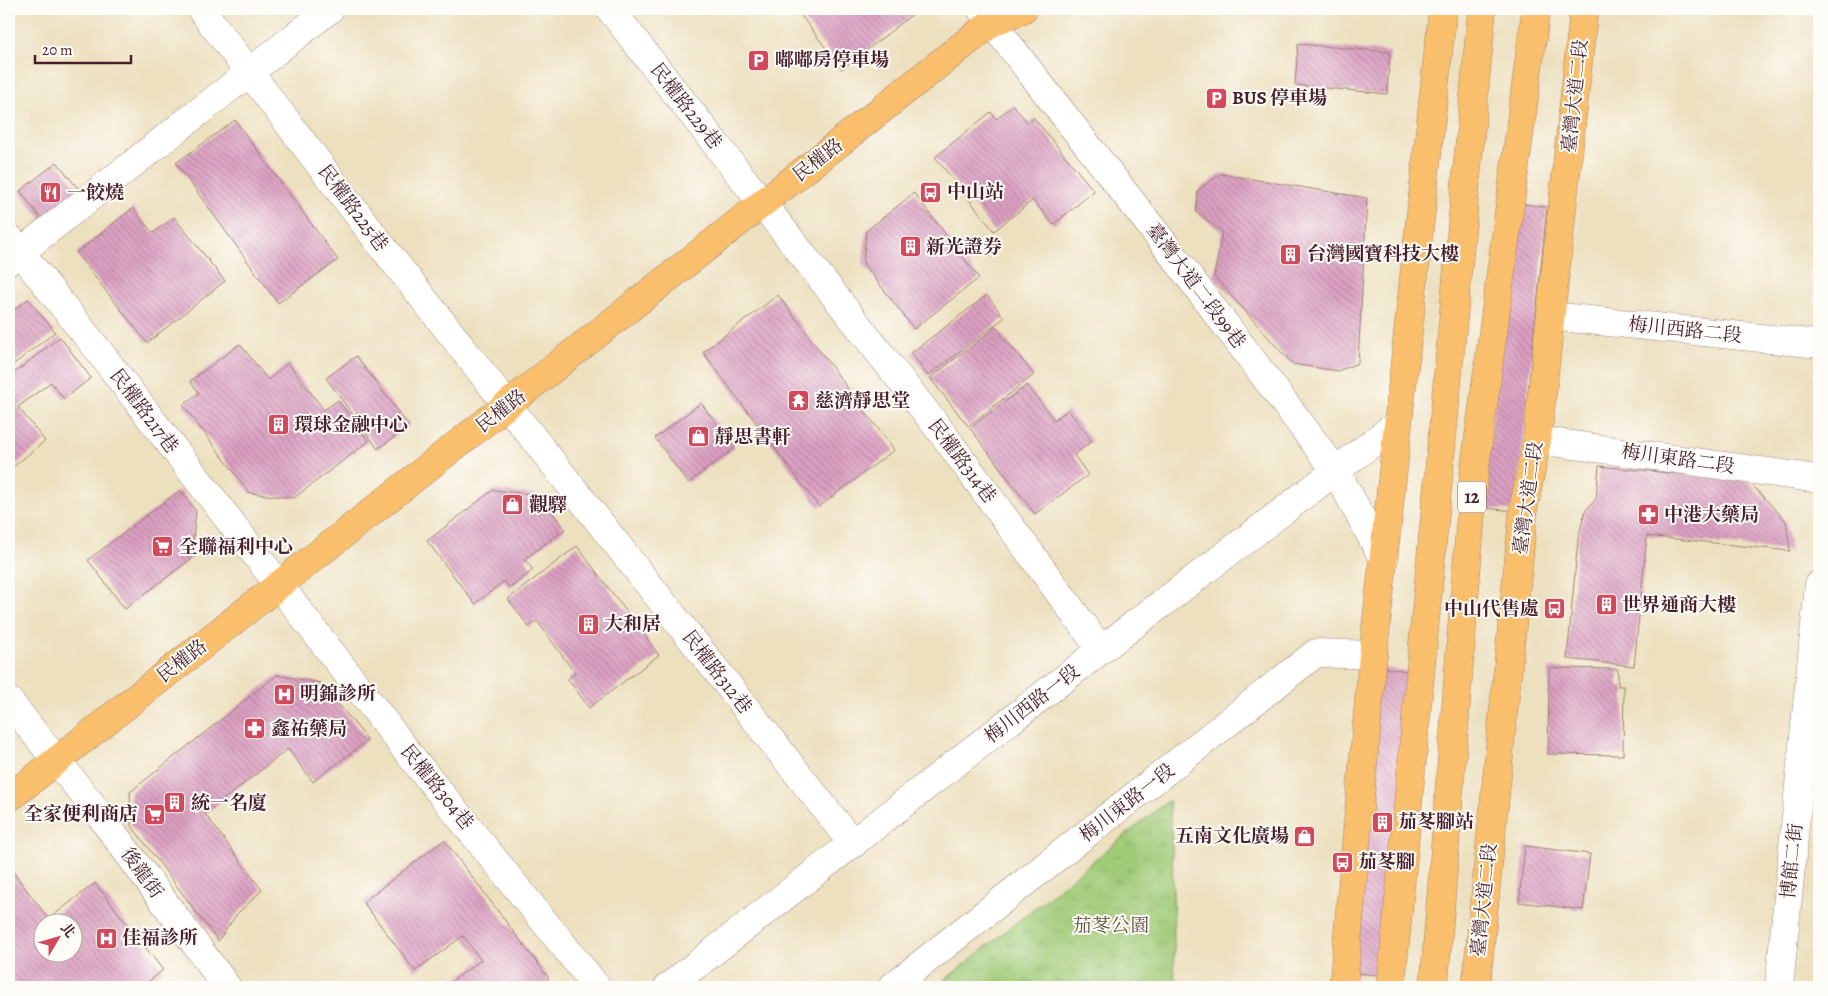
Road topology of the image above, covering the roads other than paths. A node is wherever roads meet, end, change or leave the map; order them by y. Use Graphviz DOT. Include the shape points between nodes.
graph roads {
  1 [pos="201,9"];
  2 [pos="330,9"];
  3 [pos="610,9"];
  4 [pos="1023,9"];
  5 [pos="1443,9"];
  6 [pos="1482,9"];
  7 [pos="1536,9"];
  8 [pos="1584,9"];
  9 [pos="991,13"];
  10 [pos="249,71"];
  11 [pos="762,204"];
  12 [pos="12,251"];
  13 [pos="1551,316"];
  14 [pos="1819,344"];
  15 [pos="508,405"];
  16 [pos="1397,424"];
  17 [pos="1537,440"];
  18 [pos="1336,471"];
  19 [pos="1819,478"];
  20 [pos="1384,560"];
  21 [pos="279,585"];
  22 [pos="1819,586"];
  23 [pos="1101,650"];
  24 [pos="1373,655"];
  25 [pos="9,702"];
  26 [pos="56,760"];
  27 [pos="9,798"];
  28 [pos="853,844"];
  29 [pos="214,982"];
  30 [pos="597,987"];
  31 [pos="668,987"];
  32 [pos="892,987"];
  33 [pos="1343,987"];
  34 [pos="1391,987"];
  35 [pos="1434,987"];
  36 [pos="1476,987"];
  37 [pos="1779,987"];
  1 -- 10 [label="street, 民權路225巷"];
  2 -- 10 [label="street"];
  3 -- 11 [label="street, 民權路229巷"];
  4 -- 9 [label="main road, 民權路"];
  5 -- 16 [label="main road"];
  6 -- 34 [label="main road, 12"];
  7 -- 35 [label="main road, 12" via="1474,474"];
  8 -- 13 [label="main road, 臺灣大道二段"];
  9 -- 11 [label="main road, 民權路"];
  9 -- 18 [label="street, 臺灣大道二段99巷"];
  10 -- 12 [label="street"];
  10 -- 15 [label="street, 民權路225巷"];
  11 -- 15 [label="main road, 民權路"];
  11 -- 23 [label="street, 民權路314巷" via="943,434"];
  12 -- 21 [label="street, 民權路217巷"];
  13 -- 14 [label="street, 梅川西路二段"];
  13 -- 17 [label="main road, 臺灣大道二段"];
  15 -- 21 [label="main road, 民權路"];
  15 -- 28 [label="street, 民權路312巷"];
  16 -- 18 [label="street, 梅川西路一段"];
  16 -- 20 [label="main road"];
  17 -- 19 [label="street, 梅川東路二段"];
  17 -- 36 [label="main road, 臺灣大道二段" via="1524,506"];
  18 -- 20 [label="street, 臺灣大道二段99巷"];
  18 -- 23 [label="street, 梅川西路一段"];
  20 -- 24 [label="main road"];
  21 -- 26 [label="main road, 民權路"];
  21 -- 30 [label="street, 民權路304巷" via="413,759"];
  22 -- 37 [label="street, 博館二街"];
  23 -- 28 [label="street, 梅川西路一段"];
  24 -- 32 [label="street, 梅川東路一段" via="1316,653"];
  24 -- 33 [label="main road"];
  25 -- 26 [label="street, 後龍街"];
  26 -- 27 [label="main road, 民權路"];
  26 -- 29 [label="street, 後龍街" via="96,810"];
  28 -- 31 [label="street, 梅川西路一段"];
}
